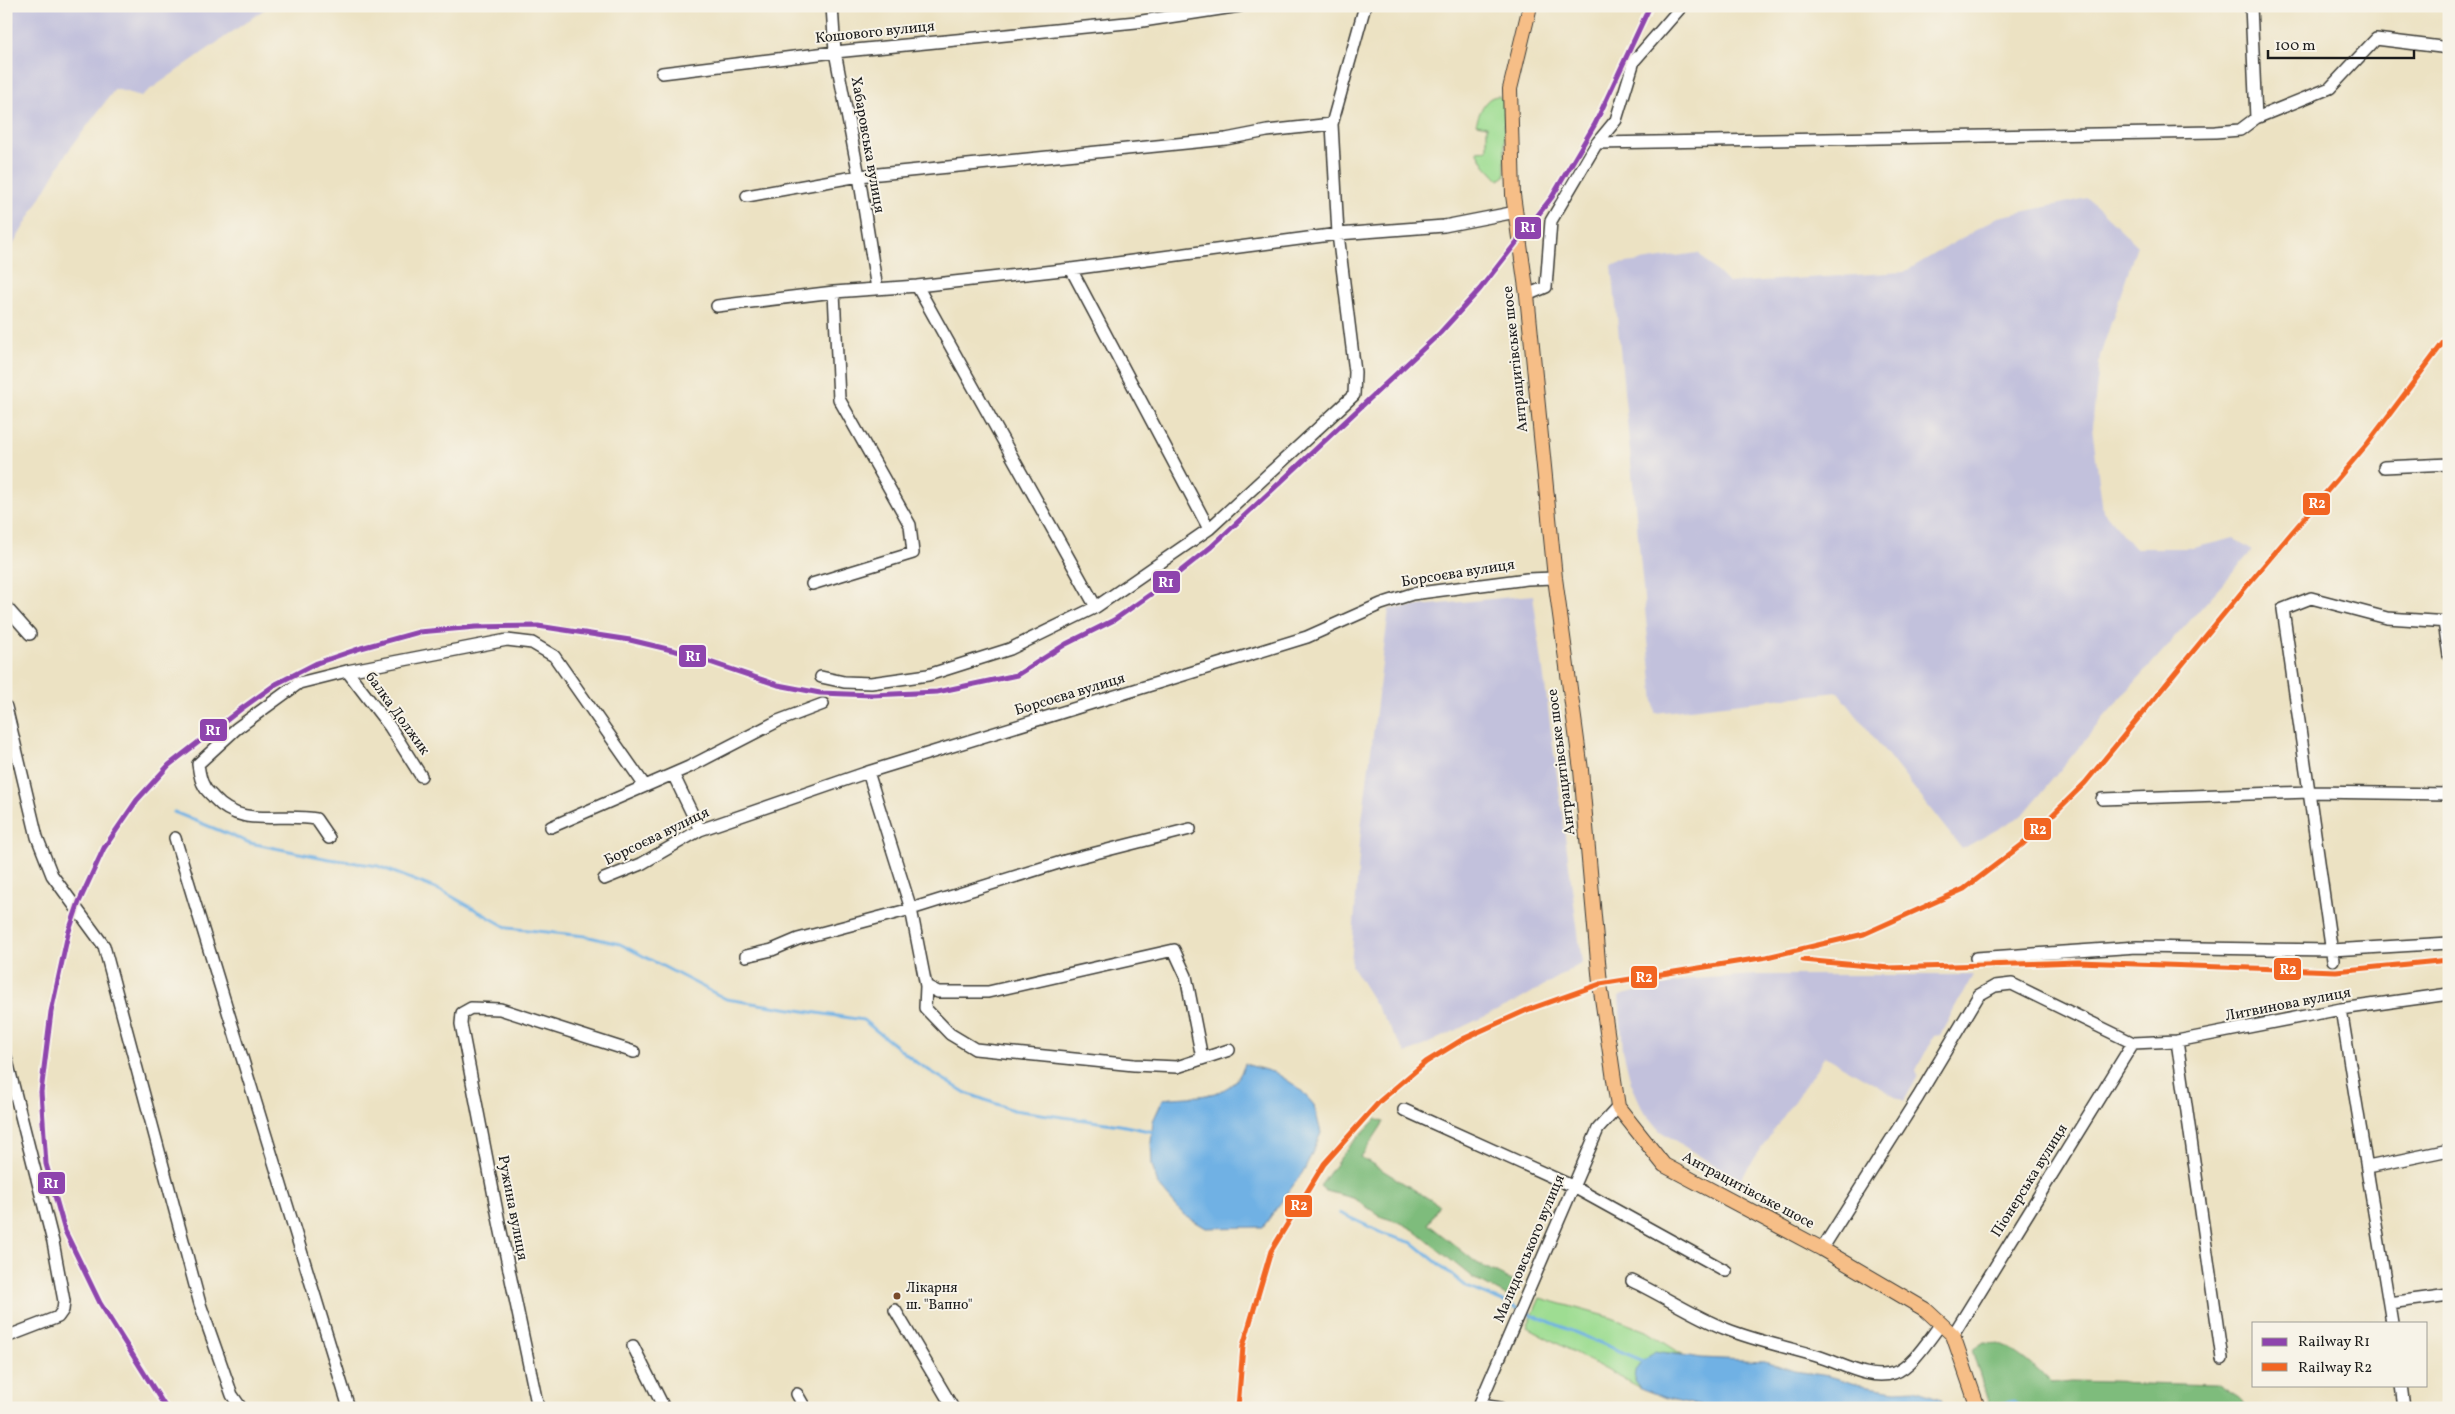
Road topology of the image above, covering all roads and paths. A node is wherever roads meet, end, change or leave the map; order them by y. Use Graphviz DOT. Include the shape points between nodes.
graph roads {
  1 [pos="832,6"];
  2 [pos="1240,6"];
  3 [pos="1530,6"];
  4 [pos="1682,6"];
  5 [pos="2252,6"];
  6 [pos="1362,7"];
  7 [pos="2449,48"];
  8 [pos="835,52"];
  9 [pos="662,73"];
  10 [pos="2256,118"];
  11 [pos="1332,124"];
  12 [pos="1597,142"];
  13 [pos="859,176"];
  14 [pos="747,196"];
  15 [pos="1516,212"];
  16 [pos="1338,234"];
  17 [pos="1071,269"];
  18 [pos="917,286"];
  19 [pos="877,289"];
  20 [pos="834,292"];
  21 [pos="1527,295"];
  22 [pos="717,306"];
  23 [pos="2449,464"];
  24 [pos="2384,467"];
  25 [pos="1209,529"];
  26 [pos="1555,578"];
  27 [pos="812,584"];
  28 [pos="6,607"];
  29 [pos="1096,607"];
  30 [pos="2446,622"];
  31 [pos="30,634"];
  32 [pos="2449,656"];
  33 [pos="347,671"];
  34 [pos="821,677"];
  35 [pos="823,704"];
  36 [pos="6,707"];
  37 [pos="868,772"];
  38 [pos="673,774"];
  39 [pos="422,776"];
  40 [pos="645,786"];
  41 [pos="2310,792"];
  42 [pos="2449,794"];
  43 [pos="2102,798"];
  44 [pos="551,827"];
  45 [pos="1190,829"];
  46 [pos="700,830"];
  47 [pos="176,838"];
  48 [pos="329,838"];
  49 [pos="604,878"];
  50 [pos="911,909"];
  51 [pos="2449,943"];
  52 [pos="2332,955"];
  53 [pos="746,956"];
  54 [pos="1976,958"];
  55 [pos="926,986"];
  56 [pos="2449,994"];
  57 [pos="2340,1009"];
  58 [pos="2177,1041"];
  59 [pos="2133,1042"];
  60 [pos="1229,1050"];
  61 [pos="634,1052"];
  62 [pos="6,1057"];
  63 [pos="1202,1058"];
  64 [pos="1618,1106"];
  65 [pos="1404,1110"];
  66 [pos="2449,1150"];
  67 [pos="2368,1167"];
  68 [pos="1572,1186"];
  69 [pos="1822,1250"];
  70 [pos="1726,1271"];
  71 [pos="1632,1281"];
  72 [pos="2449,1295"];
  73 [pos="2389,1303"];
  74 [pos="895,1310"];
  75 [pos="2392,1322"];
  76 [pos="1941,1324"];
  77 [pos="1953,1335"];
  78 [pos="6,1337"];
  79 [pos="632,1346"];
  80 [pos="2222,1359"];
  81 [pos="2401,1386"];
  82 [pos="797,1394"];
  83 [pos="1479,1406"];
  84 [pos="240,1408"];
  85 [pos="349,1408"];
  86 [pos="538,1408"];
  87 [pos="664,1408"];
  88 [pos="805,1408"];
  89 [pos="953,1408"];
  90 [pos="1500,1408"];
  91 [pos="1978,1408"];
  92 [pos="2404,1408"];
  1 -- 8 [label="street, Хабаровська вулиця"];
  2 -- 8 [label="street, Кошового вулиця" via="1136,22"];
  3 -- 15 [label="main road, Антрацитівське шосе" via="1510,89"];
  4 -- 12 [label="street" via="1634,61 1616,120"];
  5 -- 10 [label="street"];
  6 -- 11 [label="street"];
  7 -- 10 [label="street" via="2376,39 2330,88"];
  8 -- 9 [label="street, Кошового вулиця"];
  8 -- 13 [label="street, Хабаровська вулиця"];
  10 -- 12 [label="street" via="2240,130 2215,132"];
  11 -- 13 [label="street" via="1226,139"];
  11 -- 16 [label="street"];
  12 -- 21 [label="street" via="1552,220 1546,287"];
  13 -- 14 [label="street"];
  13 -- 19 [label="street, Хабаровська вулиця"];
  15 -- 16 [label="street" via="1444,226"];
  15 -- 21 [label="main road, Антрацитівське шосе" via="1517,239"];
  16 -- 17 [label="street"];
  16 -- 25 [label="street" via="1355,372 1354,395"];
  17 -- 18 [label="street"];
  17 -- 25 [label="street"];
  18 -- 19 [label="street"];
  18 -- 29 [label="street"];
  19 -- 20 [label="street"];
  20 -- 22 [label="street"];
  20 -- 27 [label="street" via="840,400 910,525 913,553"];
  21 -- 26 [label="main road, Антрацитівське шосе"];
  23 -- 24 [label="street"];
  25 -- 29 [label="street"];
  26 -- 37 [label="street, Борсоєва вулиця" via="1412,594 1307,637"];
  26 -- 64 [label="main road, Антрацитівське шосе" via="1581,770 1600,984"];
  28 -- 31 [label="street"];
  29 -- 34 [label="street" via="1010,648 928,676 871,683"];
  30 -- 32 [label="street"];
  30 -- 41 [label="street" via="2387,618 2311,598 2283,610"];
  33 -- 39 [label="street, балка Должик"];
  33 -- 40 [label="street" via="507,640 532,643 554,656"];
  33 -- 48 [label="street" via="299,683 236,729 198,764 204,787 235,814 258,818 299,816 316,819"];
  35 -- 38 [label="street" via="778,721"];
  36 -- 84 [label="street" via="37,837 52,876 104,946 200,1304 232,1395"];
  37 -- 46 [label="street, Борсоєва вулиця"];
  37 -- 50 [label="street"];
  38 -- 40 [label="street"];
  38 -- 46 [label="street"];
  40 -- 44 [label="street"];
  41 -- 42 [label="street"];
  41 -- 43 [label="street"];
  41 -- 52 [label="street"];
  45 -- 50 [label="street" via="1068,860"];
  46 -- 49 [label="street, Борсоєва вулиця" via="641,864"];
  47 -- 85 [label="street"];
  50 -- 53 [label="street"];
  50 -- 55 [label="street"];
  51 -- 52 [label="street"];
  52 -- 54 [label="street" via="2137,948"];
  55 -- 63 [label="street" via="925,1008 950,1034 975,1049 1177,1067"];
  55 -- 63 [label="street" via="938,992 988,992 1174,950 1186,976"];
  56 -- 57 [label="street, Литвинова вулиця"];
  57 -- 58 [label="street, Литвинова вулиця"];
  57 -- 67 [label="street"];
  58 -- 59 [label="street, Литвинова вулиця"];
  58 -- 80 [label="street"];
  59 -- 69 [label="street" via="2012,984 1996,986 1979,994"];
  59 -- 77 [label="street, Піонерська вулиця"];
  60 -- 63 [label="street"];
  61 -- 86 [label="street, Ружина вулиця" via="500,1009 471,1008 462,1013 461,1024 499,1222"];
  62 -- 78 [label="street" via="53,1242 64,1301 63,1310 53,1320"];
  64 -- 68 [label="street, Малидовського вулиця" via="1598,1129"];
  64 -- 69 [label="main road, Антрацитівське шосе" via="1664,1165"];
  65 -- 68 [label="street"];
  66 -- 67 [label="street"];
  67 -- 73 [label="street"];
  68 -- 70 [label="street"];
  68 -- 83 [label="street, Малидовського вулиця"];
  69 -- 76 [label="main road, Антрацитівське шосе" via="1926,1310"];
  71 -- 76 [label="street" via="1727,1329 1874,1376 1895,1373 1909,1362"];
  72 -- 73 [label="street"];
  73 -- 75 [label="street"];
  74 -- 89 [label="street"];
  76 -- 77 [label="main road, Антрацитівське шосе"];
  77 -- 91 [label="main road"];
  79 -- 87 [label="street"];
  81 -- 92 [label="street"];
  82 -- 88 [label="street"];
  83 -- 90 [label="street"];
}
